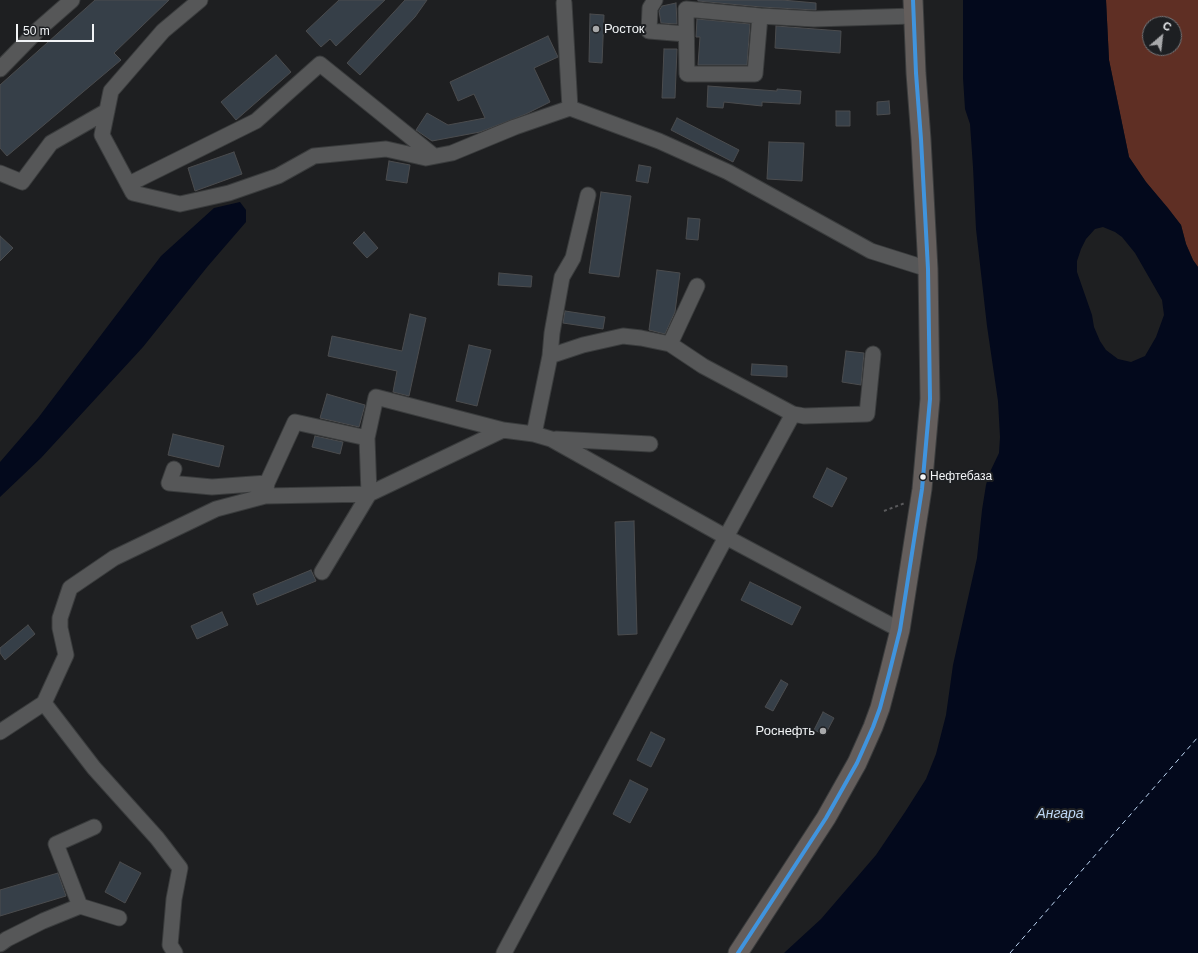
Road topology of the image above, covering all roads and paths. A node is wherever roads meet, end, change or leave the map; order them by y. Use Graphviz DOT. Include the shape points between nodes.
graph roads {
  1 [pos="72,0"];
  2 [pos="200,0"];
  3 [pos="655,0"];
  4 [pos="564,3"];
  5 [pos="684,4"];
  6 [pos="914,8"];
  7 [pos="760,16"];
  8 [pos="686,34"];
  9 [pos="0,69"];
  10 [pos="570,108"];
  11 [pos="107,111"];
  12 [pos="434,156"];
  13 [pos="0,173"];
  14 [pos="129,184"];
  15 [pos="588,195"];
  16 [pos="928,269"];
  17 [pos="696,286"];
  18 [pos="670,344"];
  19 [pos="873,354"];
  20 [pos="550,356"];
  21 [pos="793,414"];
  22 [pos="503,430"];
  23 [pos="534,434"];
  24 [pos="366,438"];
  25 [pos="550,439"];
  26 [pos="650,444"];
  27 [pos="174,469"];
  28 [pos="266,490"];
  29 [pos="369,494"];
  30 [pos="912,501"];
  31 [pos="884,511"];
  32 [pos="726,537"];
  33 [pos="322,572"];
  34 [pos="900,630"];
  35 [pos="44,703"];
  36 [pos="0,732"];
  37 [pos="94,827"];
  38 [pos="80,906"];
  39 [pos="119,918"];
  40 [pos="0,944"];
  41 [pos="175,953"];
  42 [pos="504,953"];
  43 [pos="738,953"];
  1 -- 9 [label="lane"];
  2 -- 11 [label="lane" via="163,31 111,91"];
  3 -- 8 [label="lane" via="650,8 649,31"];
  4 -- 10 [label="lane"];
  5 -- 7 [label="lane"];
  5 -- 8 [label="lane"];
  6 -- 7 [label="lane" via="814,19"];
  6 -- 16 [label="main road"];
  7 -- 8 [label="lane" via="755,74 687,74"];
  10 -- 12 [label="lane" via="452,153"];
  10 -- 16 [label="lane" via="659,141 728,172 871,251"];
  11 -- 13 [label="lane" via="51,142 22,182"];
  11 -- 14 [label="lane" via="102,135"];
  12 -- 14 [label="lane" via="426,158 386,149 314,156 278,176 229,193 180,204 133,193"];
  12 -- 14 [label="lane" via="320,64 256,121"];
  15 -- 20 [label="lane" via="573,258 562,277"];
  16 -- 34 [label="main road" via="930,399 922,489"];
  17 -- 18 [label="lane"];
  18 -- 20 [label="lane" via="623,336"];
  18 -- 21 [label="lane" via="703,366"];
  19 -- 21 [label="lane" via="867,414"];
  20 -- 23 [label="lane"];
  21 -- 32 [label="lane"];
  22 -- 23 [label="lane"];
  22 -- 24 [label="lane" via="376,397"];
  22 -- 29 [label="lane"];
  23 -- 25 [label="lane"];
  24 -- 28 [label="lane" via="294,422"];
  24 -- 29 [label="lane"];
  25 -- 26 [label="lane"];
  25 -- 32 [label="lane"];
  27 -- 28 [label="lane" via="169,484"];
  28 -- 29 [label="lane"];
  28 -- 35 [label="lane" via="209,512 114,558 70,588 60,618 66,655"];
  29 -- 33 [label="lane"];
  30 -- 31 [label="path"];
  32 -- 34 [label="lane"];
  32 -- 42 [label="lane"];
  34 -- 43 [label="main road" via="874,727 857,763 826,818"];
  35 -- 36 [label="lane"];
  35 -- 41 [label="lane" via="94,768 157,838 180,868 170,945"];
  37 -- 38 [label="lane" via="56,844"];
  38 -- 39 [label="lane"];
  38 -- 40 [label="lane" via="43,921"];
}
